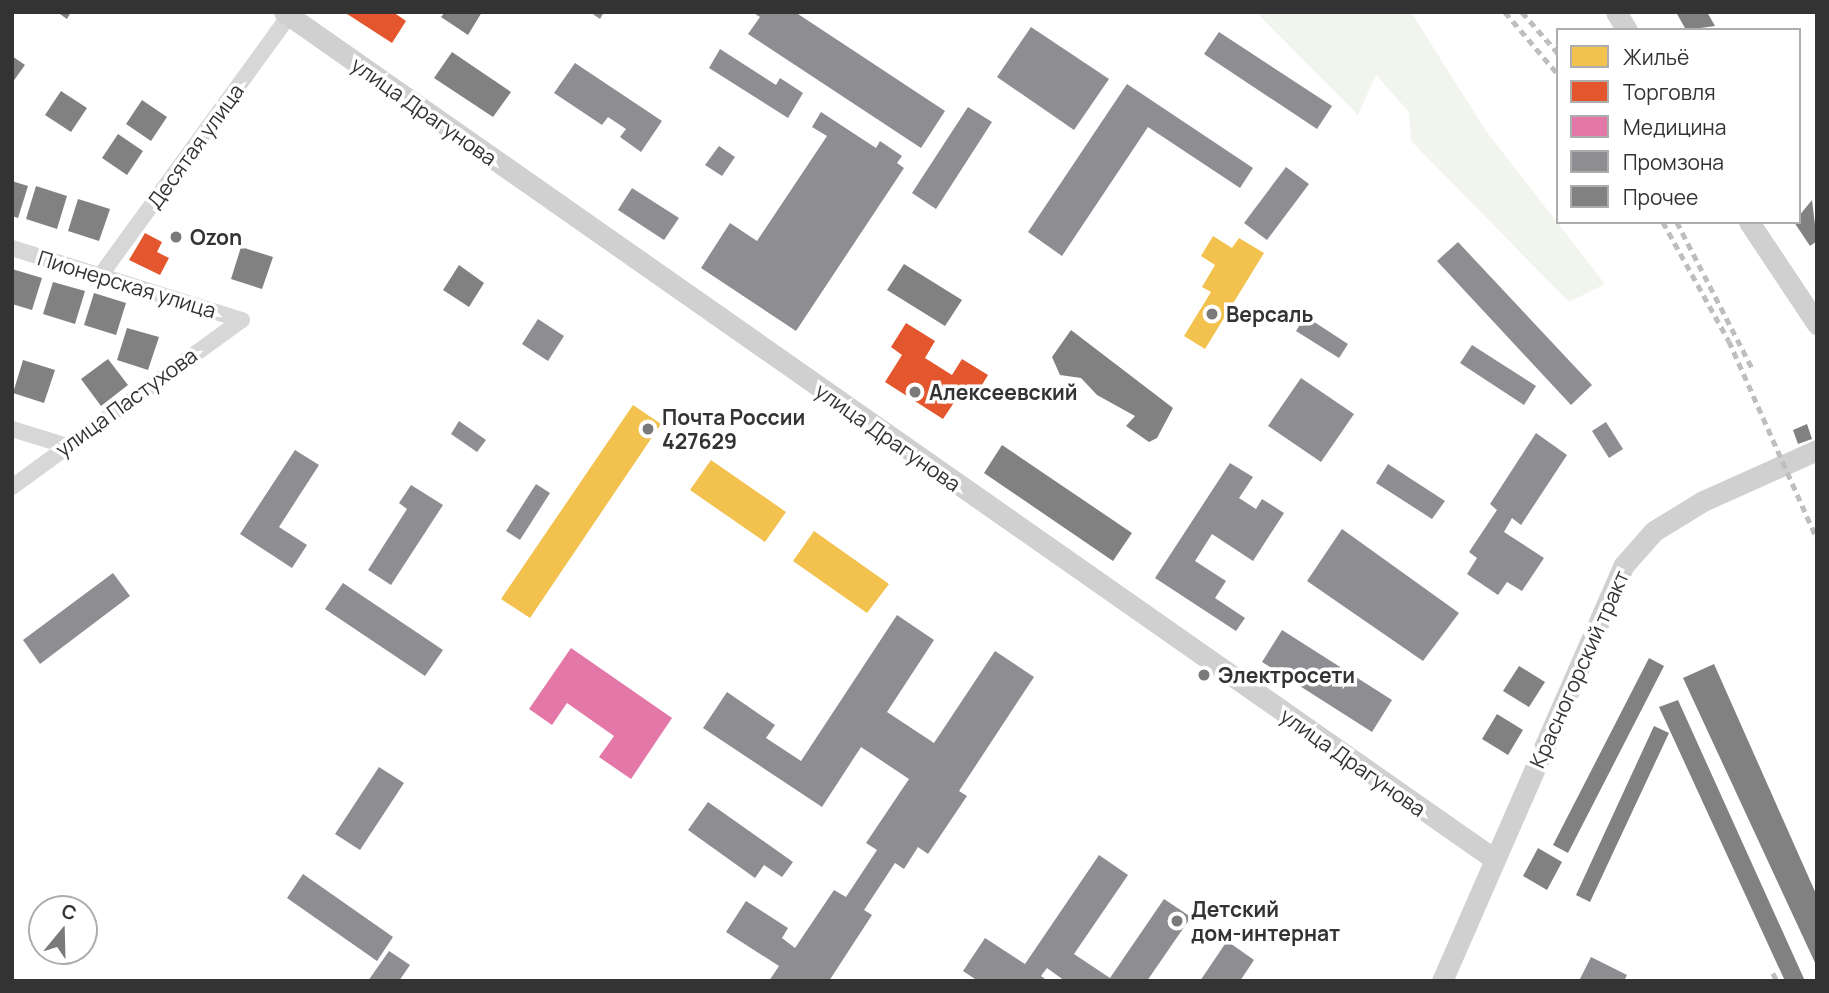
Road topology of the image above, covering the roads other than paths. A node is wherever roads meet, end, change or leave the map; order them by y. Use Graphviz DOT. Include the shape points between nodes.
graph roads {
  1 [pos="1616,12"];
  2 [pos="286,14"];
  3 [pos="1626,28"];
  4 [pos="1750,224"];
  5 [pos="12,248"];
  6 [pos="100,276"];
  7 [pos="242,320"];
  8 [pos="1817,324"];
  9 [pos="12,429"];
  10 [pos="65,445"];
  11 [pos="1817,450"];
  12 [pos="12,487"];
  13 [pos="1494,859"];
  14 [pos="1442,981"];
  1 -- 3 [label="main road"];
  2 -- 6 [label="street, Десятая улица"];
  2 -- 13 [label="main road, улица Драгунова"];
  4 -- 8 [label="main road"];
  5 -- 6 [label="street, Пионерская улица"];
  6 -- 7 [label="street, Пионерская улица"];
  7 -- 10 [label="street, улица Пастухова"];
  9 -- 10 [label="street"];
  10 -- 12 [label="street, улица Пастухова"];
  11 -- 13 [label="main road, Красногорский тракт" via="1693,507 1654,531 1624,565"];
  13 -- 14 [label="main road, Красногорский тракт"];
}
